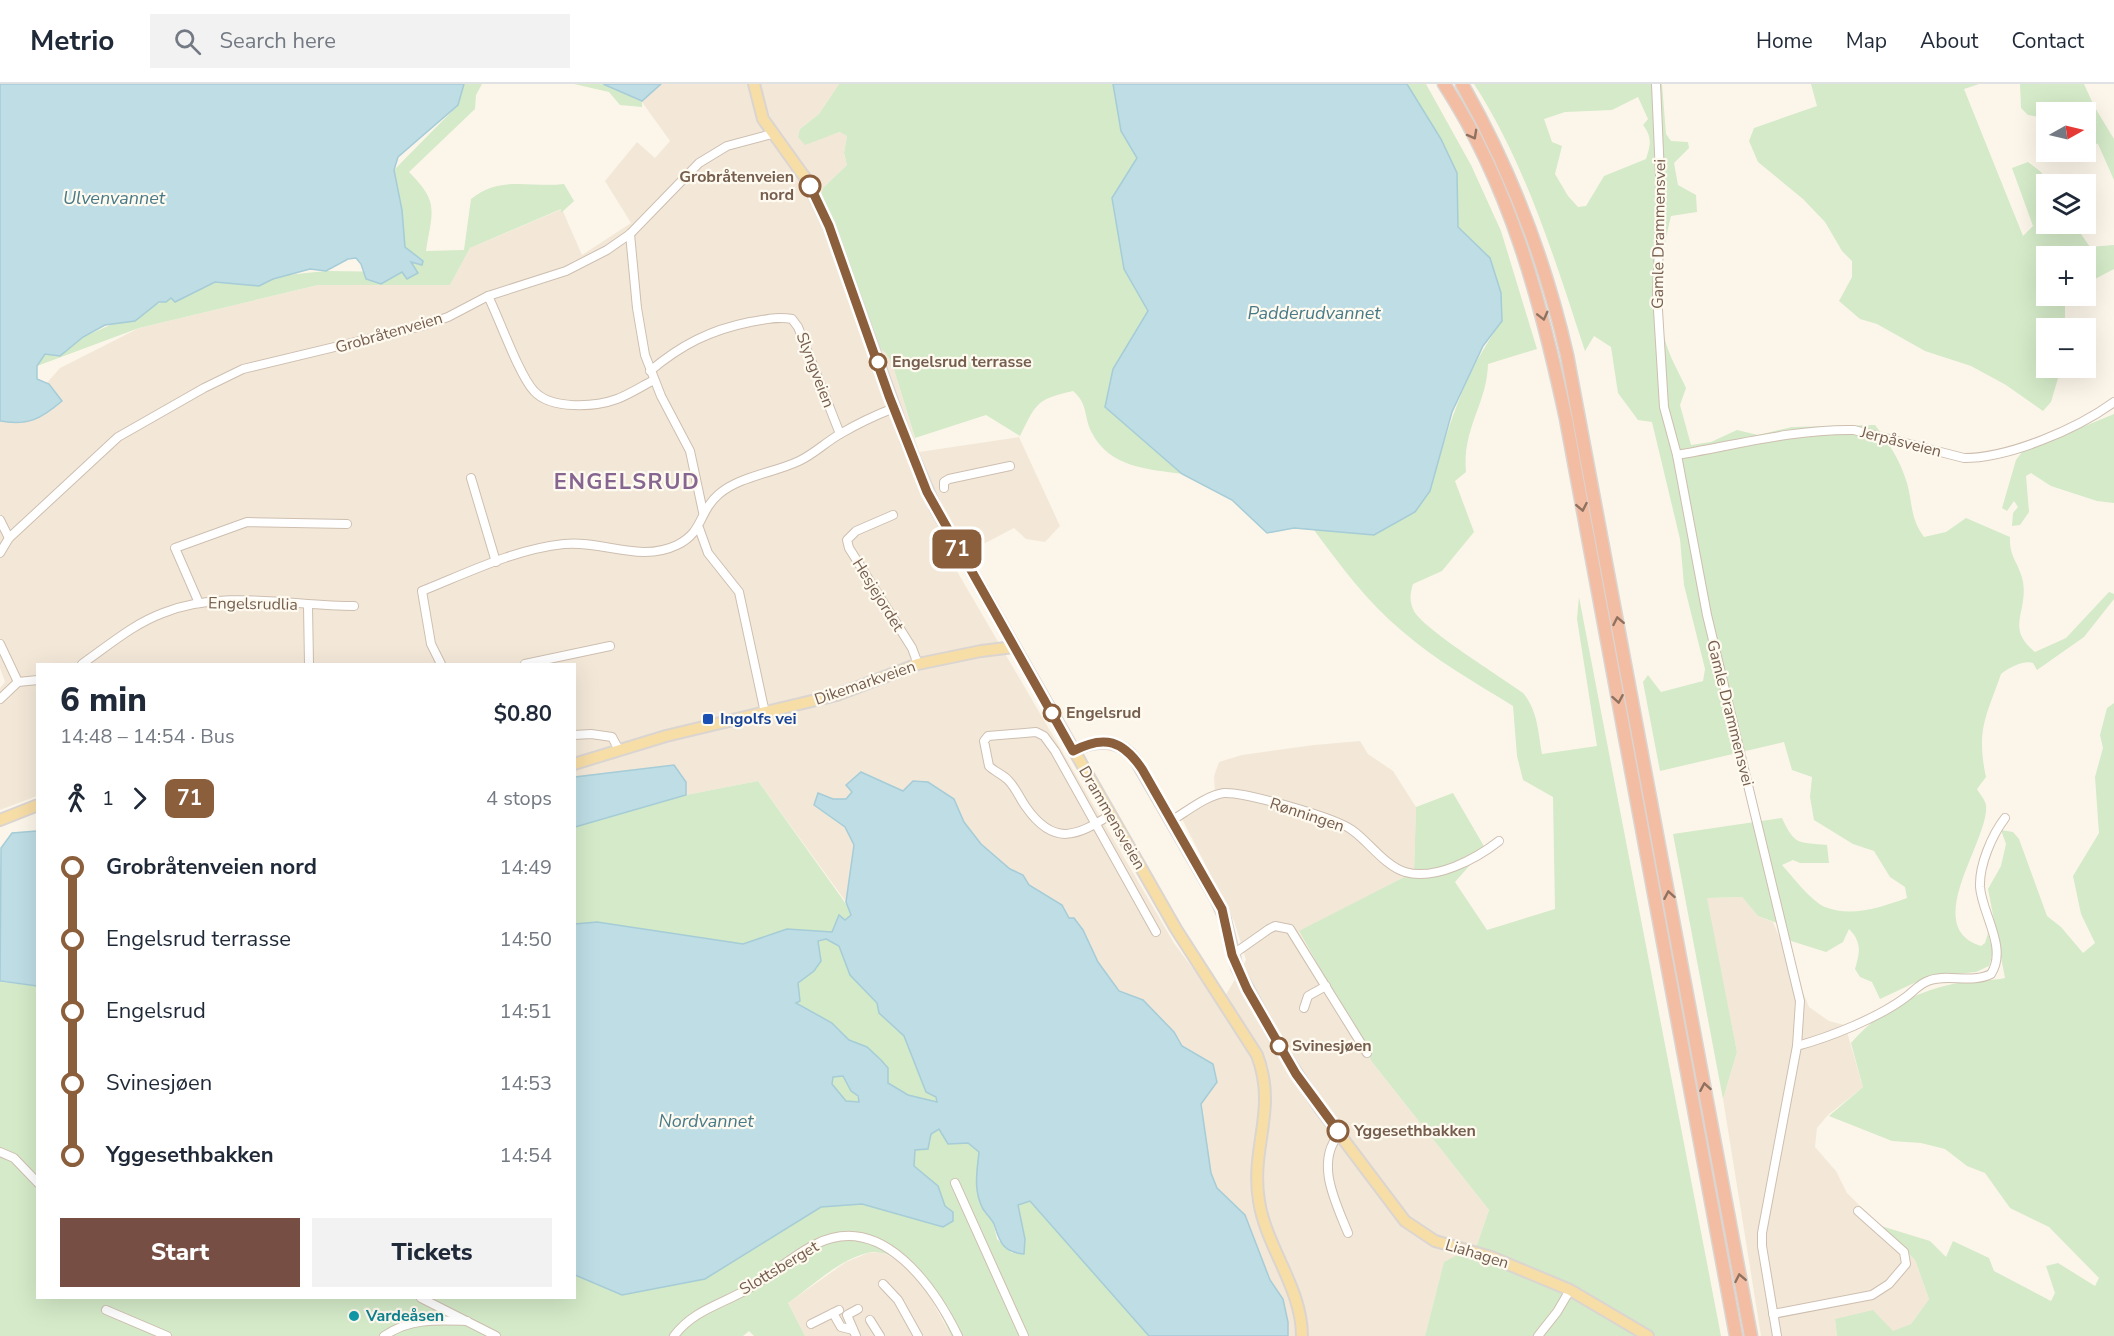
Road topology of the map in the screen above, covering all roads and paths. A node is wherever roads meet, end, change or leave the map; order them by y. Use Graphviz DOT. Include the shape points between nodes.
graph roads {
  1 [pos="754,84"];
  2 [pos="1444,84"];
  3 [pos="1462,84"];
  4 [pos="1656,84"];
  5 [pos="772,134"];
  6 [pos="630,234"];
  7 [pos="488,296"];
  8 [pos="650,371"];
  9 [pos="654,380"];
  10 [pos="2114,402"];
  11 [pos="894,408"];
  12 [pos="840,434"];
  13 [pos="1677,455"];
  14 [pos="1010,466"];
  15 [pos="471,478"];
  16 [pos="944,488"];
  17 [pos="703,512"];
  18 [pos="893,515"];
  19 [pos="0,520"];
  20 [pos="347,525"];
  21 [pos="699,528"];
  22 [pos="9,538"];
  23 [pos="0,553"];
  24 [pos="496,562"];
  25 [pos="199,603"];
  26 [pos="308,606"];
  27 [pos="354,606"];
  28 [pos="1011,642"];
  29 [pos="0,644"];
  30 [pos="610,646"];
  31 [pos="84,663"];
  32 [pos="309,663"];
  33 [pos="441,663"];
  34 [pos="530,663"];
  35 [pos="918,664"];
  36 [pos="36,680"];
  37 [pos="18,682"];
  38 [pos="0,699"];
  39 [pos="765,713"];
  40 [pos="576,735"];
  41 [pos="619,750"];
  42 [pos="1073,751"];
  43 [pos="576,763"];
  44 [pos="36,806"];
  45 [pos="1110,815"];
  46 [pos="2005,818"];
  47 [pos="0,820"];
  48 [pos="1171,821"];
  49 [pos="1096,825"];
  50 [pos="1498,841"];
  51 [pos="1156,932"];
  52 [pos="1232,955"];
  53 [pos="1326,986"];
  54 [pos="1304,1008"];
  55 [pos="1797,1046"];
  56 [pos="1367,1053"];
  57 [pos="1340,1133"];
  58 [pos="0,1152"];
  59 [pos="36,1181"];
  60 [pos="955,1183"];
  61 [pos="1858,1211"];
  62 [pos="1348,1233"];
  63 [pos="883,1284"];
  64 [pos="1570,1290"];
  65 [pos="423,1299"];
  66 [pos="858,1309"];
  67 [pos="105,1310"];
  68 [pos="1773,1314"];
  69 [pos="870,1320"];
  70 [pos="467,1321"];
  71 [pos="812,1324"];
  72 [pos="854,1333"];
  73 [pos="167,1336"];
  74 [pos="384,1336"];
  75 [pos="496,1336"];
  76 [pos="674,1336"];
  77 [pos="879,1336"];
  78 [pos="918,1336"];
  79 [pos="958,1336"];
  80 [pos="1024,1336"];
  81 [pos="1302,1336"];
  82 [pos="1538,1336"];
  83 [pos="1648,1336"];
  84 [pos="1736,1336"];
  85 [pos="1751,1336"];
  86 [pos="1777,1336"];
  1 -- 5 [label="main road, Drammensveien" via="758,106"];
  2 -- 84 [label="highway, one-way" via="1482,150 1509,213 1542,310"];
  85 -- 3 [label="highway, one-way" via="1565,345 1541,254 1523,208"];
  4 -- 13 [label="street, Gamle Drammensvei" via="1662,198 1657,294 1662,400"];
  5 -- 6 [label="street, Grobråtenveien" via="727,146 699,163"];
  5 -- 11 [label="main road, Drammensveien" via="821,206"];
  6 -- 7 [label="street, Grobråtenveien" via="566,272"];
  6 -- 8 [label="street" via="640,338"];
  7 -- 9 [label="street" via="528,382 546,399 562,404 612,401"];
  7 -- 22 [label="street, Grobråtenveien" via="422,326 259,365 222,379 118,437"];
  8 -- 9 [label="street"];
  8 -- 12 [label="street, Slyngveien" via="679,348 706,334 775,317 792,319"];
  9 -- 17 [label="street" via="690,451"];
  10 -- 13 [label="street, Jerpåsveien" via="2096,415 2049,436 1982,458 1964,458 1854,430 1788,435"];
  11 -- 12 [label="street"];
  11 -- 28 [label="main road, Drammensveien" via="927,492"];
  12 -- 17 [label="street" via="798,462 719,494"];
  13 -- 55 [label="street, Gamle Drammensvei" via="1707,615 1797,984 1801,1015"];
  14 -- 16 [label="street" via="949,478"];
  15 -- 24 [label="street"];
  17 -- 21 [label="street"];
  18 -- 35 [label="street, Hesjejordet" via="856,531 847,540"];
  19 -- 22 [label="street"];
  20 -- 25 [label="street, Engelsrudlia" via="247,522 175,548"];
  21 -- 24 [label="street" via="668,549 645,552 585,543 564,544"];
  21 -- 39 [label="street" via="708,553 739,592"];
  22 -- 23 [label="street, Grobråtenveien"];
  24 -- 33 [label="street" via="422,591 432,644"];
  25 -- 26 [label="street, Engelsrudlia" via="256,601"];
  25 -- 31 [label="street, Engelsrudlia" via="149,620"];
  26 -- 27 [label="street, Engelsrudlia"];
  26 -- 32 [label="street, Engelsrudlia"];
  28 -- 35 [label="main road, Dikemarkveien"];
  28 -- 42 [label="main road, Drammensveien"];
  29 -- 37 [label="street"];
  30 -- 34 [label="street"];
  35 -- 39 [label="main road, Dikemarkveien" via="837,694"];
  36 -- 37 [label="street"];
  37 -- 38 [label="street"];
  39 -- 41 [label="main road, Dikemarkveien"];
  40 -- 41 [label="street" via="612,737"];
  41 -- 43 [label="main road, Dikemarkveien"];
  42 -- 45 [label="main road, Drammensveien"];
  42 -- 48 [label="main road, Liahagen" via="1101,742 1123,747 1142,769"];
  44 -- 47 [label="main road"];
  45 -- 49 [label="street"];
  45 -- 81 [label="main road, Drammensveien" via="1260,1065 1267,1102 1257,1167 1259,1200 1268,1235 1299,1311"];
  46 -- 55 [label="street" via="1982,870 1980,887 1995,946 1991,974 1926,981 1876,1014"];
  48 -- 50 [label="street, Rønningen" via="1223,793 1244,796 1312,813 1348,827 1396,868 1408,873 1458,866"];
  48 -- 52 [label="main road, Liahagen" via="1222,909"];
  49 -- 49 [label="street" via="1083,832 1064,834 1040,823 1008,780 989,766 984,741 988,736 1036,732 1044,736"];
  49 -- 51 [label="street"];
  52 -- 53 [label="street" via="1269,929 1286,928 1293,932"];
  52 -- 57 [label="main road, Liahagen" via="1279,1046"];
  53 -- 54 [label="street" via="1308,996"];
  53 -- 56 [label="street"];
  55 -- 68 [label="street, Gamle Drammensvei" via="1762,1226 1761,1246"];
  57 -- 62 [label="street" via="1331,1149 1329,1179"];
  57 -- 64 [label="main road, Liahagen" via="1396,1210 1418,1232 1516,1266"];
  58 -- 59 [label="street" via="14,1158"];
  60 -- 80 [label="street"];
  61 -- 68 [label="street" via="1904,1252 1906,1264 1889,1284 1872,1295"];
  63 -- 78 [label="street" via="898,1300"];
  64 -- 82 [label="street"];
  64 -- 83 [label="main road, Liahagen"];
  65 -- 70 [label="street"];
  66 -- 72 [label="street" via="847,1315"];
  67 -- 73 [label="street"];
  68 -- 86 [label="street, Gamle Drammensvei"];
  69 -- 77 [label="street"];
  70 -- 74 [label="street" via="415,1321"];
  70 -- 75 [label="street"];
  71 -- 72 [label="street" via="836,1312 841,1327"];
  76 -- 79 [label="street, Slottsberget" via="698,1313 746,1290 816,1244 846,1237 881,1245 914,1268 942,1303"];
}
